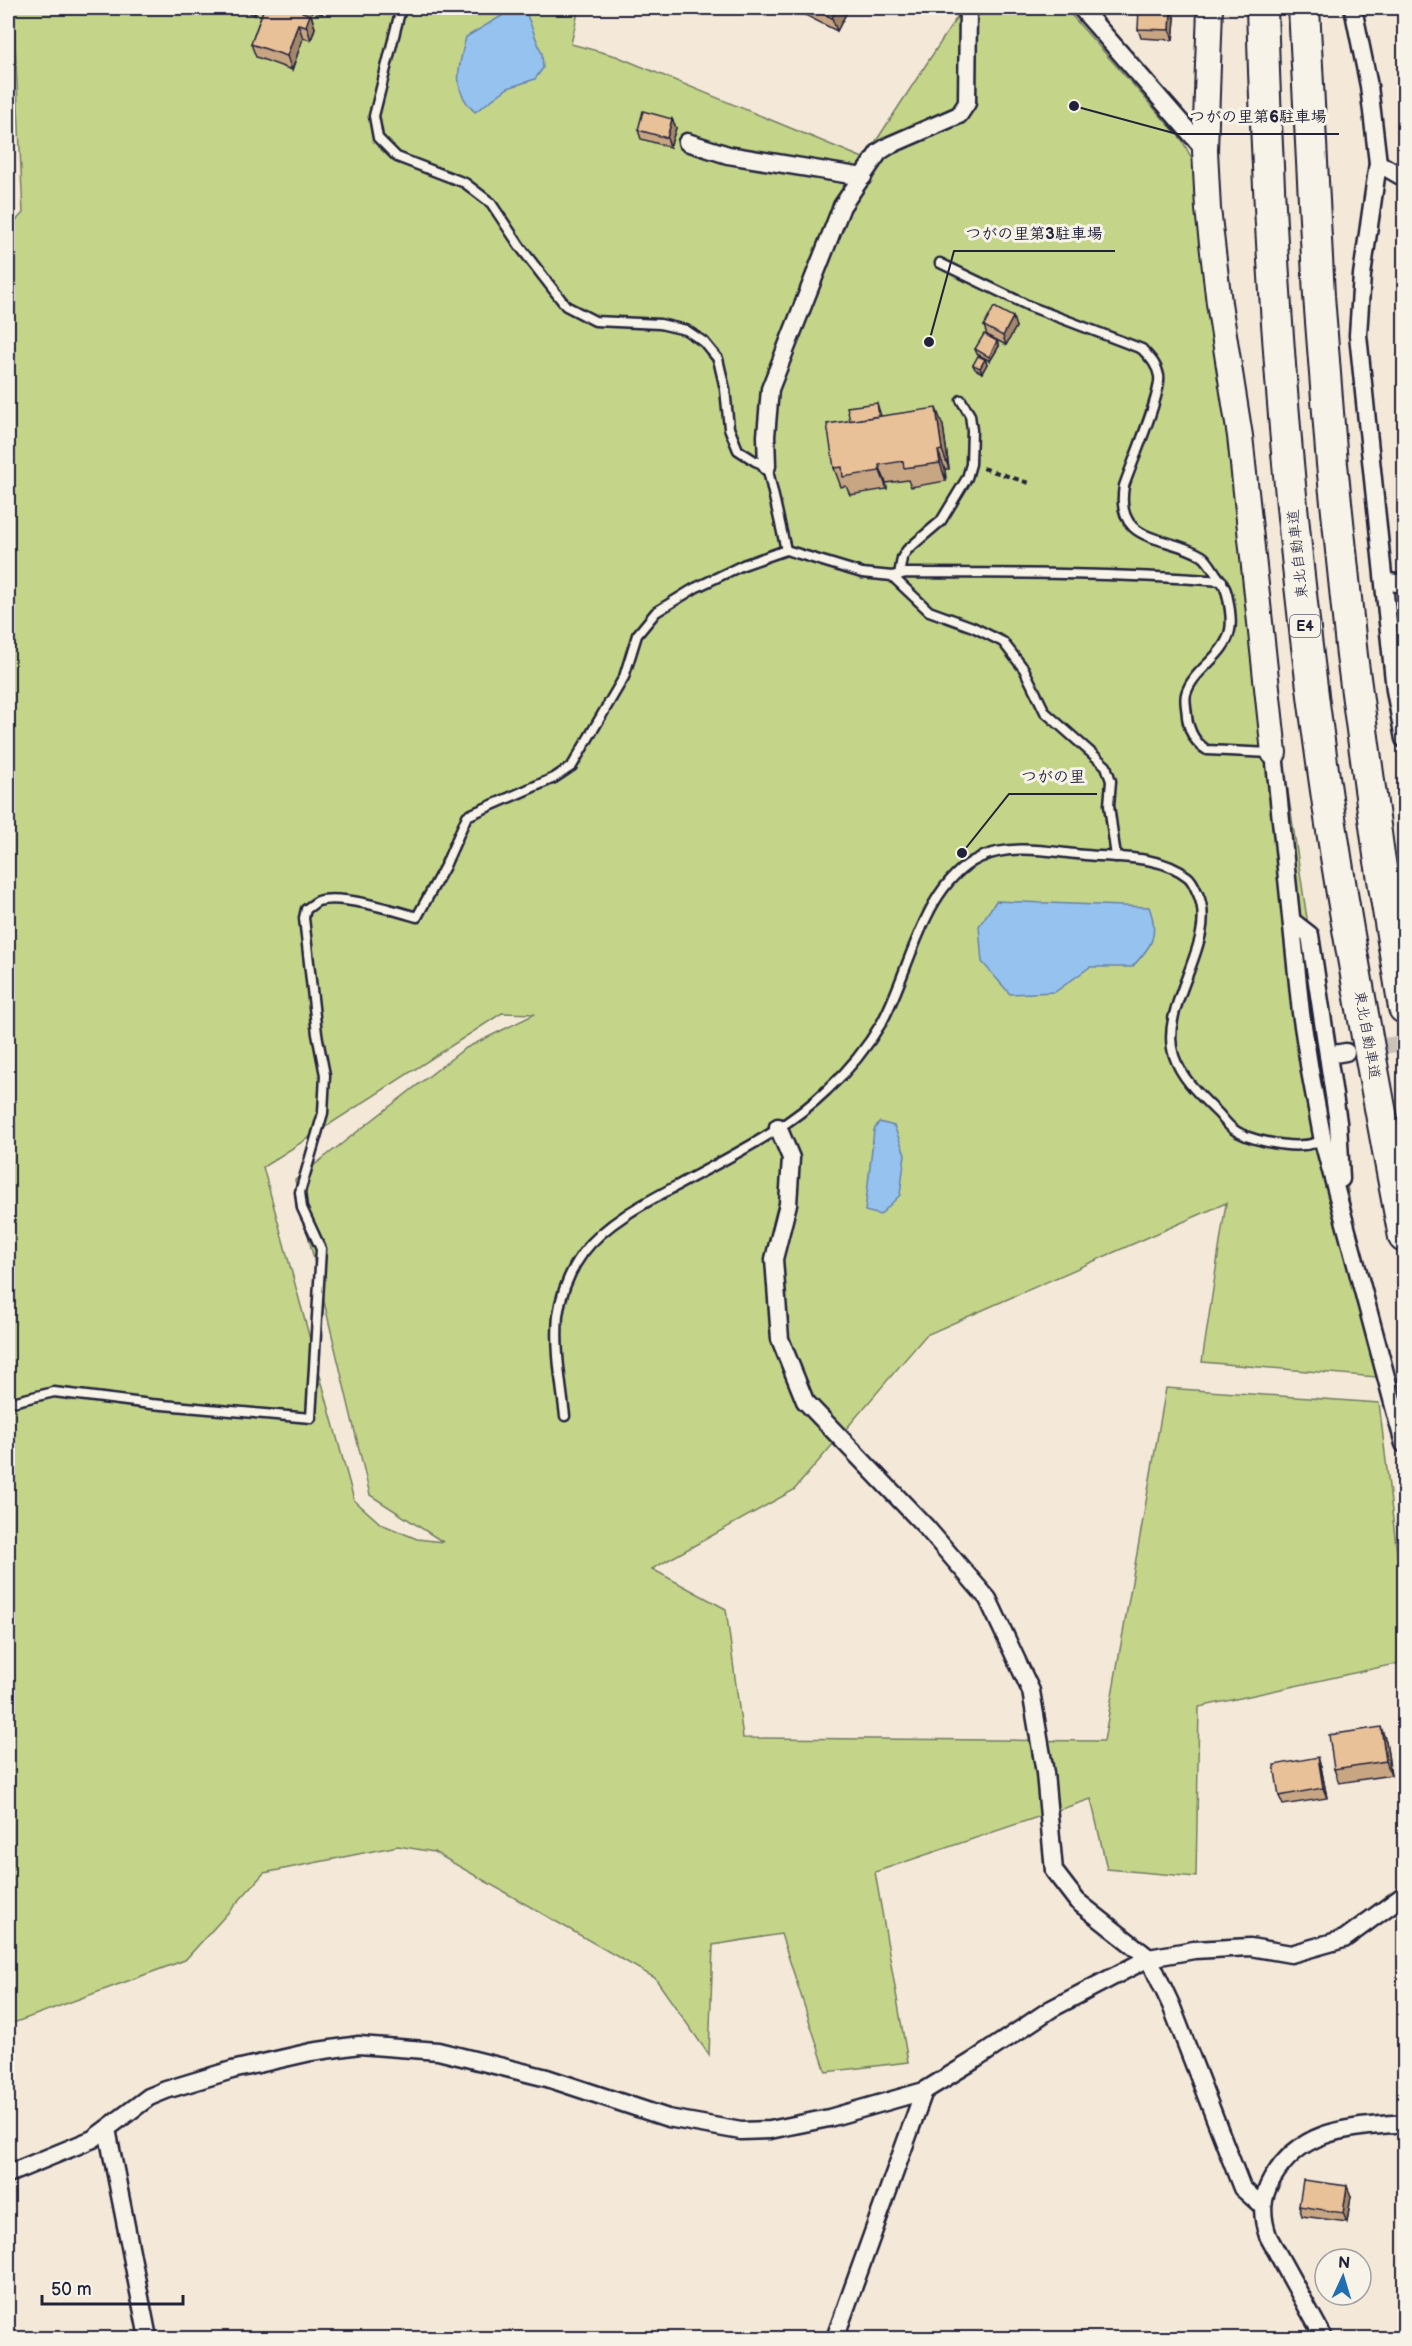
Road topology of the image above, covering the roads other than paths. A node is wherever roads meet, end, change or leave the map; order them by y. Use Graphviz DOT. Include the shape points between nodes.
graph roads {
  1 [pos="401,8"];
  2 [pos="968,8"];
  3 [pos="1081,8"];
  4 [pos="1210,8"];
  5 [pos="1262,8"];
  6 [pos="1304,8"];
  7 [pos="1353,8"];
  8 [pos="687,142"];
  9 [pos="1205,150"];
  10 [pos="1378,163"];
  11 [pos="863,177"];
  12 [pos="1404,178"];
  13 [pos="940,263"];
  14 [pos="961,400"];
  15 [pos="767,466"];
  16 [pos="786,550"];
  17 [pos="896,575"];
  18 [pos="1222,581"];
  19 [pos="1385,581"];
  20 [pos="1404,582"];
  21 [pos="1404,739"];
  22 [pos="1274,753"];
  23 [pos="1116,857"];
  24 [pos="1292,921"];
  25 [pos="1404,1008"];
  26 [pos="1346,1052"];
  27 [pos="1328,1055"];
  28 [pos="778,1127"];
  29 [pos="1323,1141"];
  30 [pos="1343,1213"];
  31 [pos="1404,1237"];
  32 [pos="8,1403"];
  33 [pos="565,1416"];
  34 [pos="1404,1444"];
  35 [pos="1404,1895"];
  36 [pos="1149,1958"];
  37 [pos="924,2091"];
  38 [pos="1404,2123"];
  39 [pos="106,2129"];
  40 [pos="8,2174"];
  41 [pos="1262,2206"];
  42 [pos="148,2338"];
  43 [pos="835,2338"];
  44 [pos="1324,2338"];
  1 -- 15 [label="lane" via="374,116 378,138 398,157 465,183 490,203 566,306 595,321 660,324 686,330 704,342 718,359 729,428 738,450"];
  2 -- 11 [label="street" via="967,103 959,115 879,152"];
  3 -- 9 [label="street"];
  4 -- 9 [label="street"];
  5 -- 31 [label="highway, 東北自動車道 / E4" via="1276,297 1309,658 1337,861"];
  6 -- 25 [label="highway" via="1332,464 1352,656"];
  7 -- 10 [label="street" via="1370,86"];
  8 -- 11 [label="street" via="728,155"];
  9 -- 22 [label="street" via="1208,209 1240,436"];
  10 -- 12 [label="street"];
  10 -- 19 [label="street" via="1358,335"];
  11 -- 15 [label="street" via="842,206 770,389"];
  13 -- 18 [label="lane" via="1029,306 1142,349 1154,361 1159,376 1158,393 1124,486 1123,513 1129,525 1141,534 1203,556"];
  14 -- 17 [label="lane" via="970,415 971,464 967,478 941,521 907,550"];
  15 -- 16 [label="lane"];
  16 -- 17 [label="lane" via="862,573"];
  16 -- 32 [label="lane" via="743,565 656,612 637,635 624,677 572,766 554,778 467,816 417,916 336,900 318,902 306,909 304,918 325,1075 323,1113 300,1192 302,1208 321,1249 311,1418 54,1392"];
  17 -- 18 [label="lane" via="1139,575"];
  17 -- 23 [label="lane" via="929,611 1003,642 1024,669 1045,712 1107,766"];
  18 -- 22 [label="lane" via="1227,592 1230,630 1219,652 1191,683 1186,695 1188,728 1199,745 1208,750"];
  19 -- 20 [label="street"];
  19 -- 21 [label="street" via="1395,690"];
  22 -- 24 [label="street"];
  23 -- 28 [label="lane" via="1026,850 1000,852 979,858 957,872 937,896 882,1023 828,1090"];
  23 -- 29 [label="lane" via="1162,862 1190,879 1202,904 1193,961 1172,1022 1173,1054 1186,1080 1234,1130 1268,1143 1304,1145"];
  24 -- 27 [label="street" via="1310,935"];
  24 -- 29 [label="street" via="1301,1013"];
  26 -- 27 [label="street"];
  27 -- 30 [label="street" via="1338,1122"];
  28 -- 33 [label="lane" via="642,1204 584,1252 568,1279 559,1313 557,1351"];
  28 -- 36 [label="street" via="791,1158 788,1204 774,1259 780,1339 805,1401 926,1527 988,1599 1031,1691 1046,1773 1053,1871 1077,1901"];
  29 -- 30 [label="street"];
  30 -- 34 [label="street"];
  35 -- 36 [label="street" via="1344,1939 1291,1954 1251,1947 1194,1950"];
  36 -- 37 [label="street" via="1051,2009"];
  36 -- 41 [label="street" via="1242,2188"];
  37 -- 39 [label="street" via="830,2118 770,2130 741,2131 668,2118 547,2078 438,2051 359,2045 232,2070 175,2087 149,2097"];
  37 -- 43 [label="street"];
  38 -- 41 [label="street" via="1344,2128 1304,2143 1282,2163"];
  39 -- 40 [label="street" via="93,2139"];
  39 -- 42 [label="street"];
  41 -- 44 [label="street" via="1268,2236"];
}
